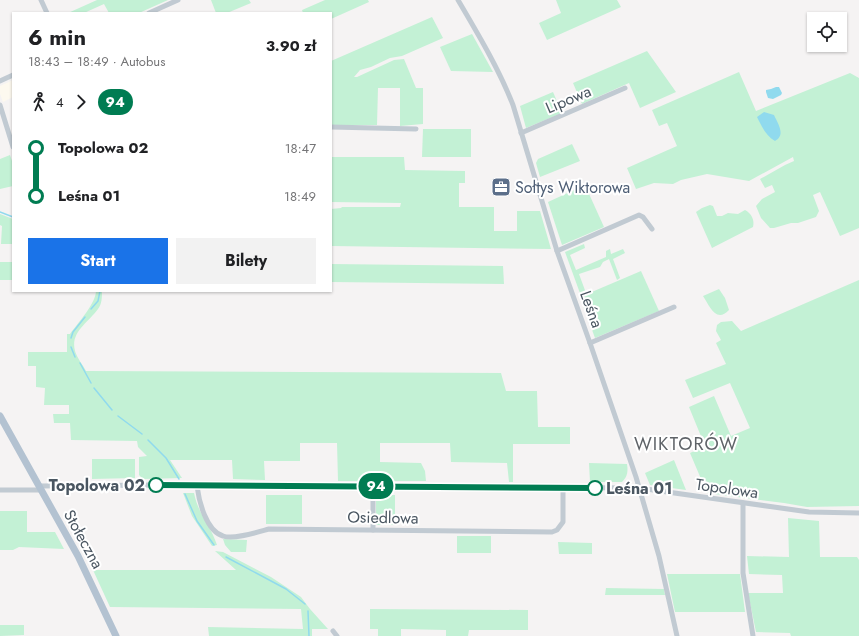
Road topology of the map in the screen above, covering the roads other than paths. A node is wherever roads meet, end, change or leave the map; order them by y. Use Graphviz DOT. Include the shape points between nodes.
graph roads {
  1 [pos="41,0"];
  2 [pos="178,0"];
  3 [pos="458,0"];
  4 [pos="46,12"];
  5 [pos="151,12"];
  6 [pos="12,75"];
  7 [pos="0,81"];
  8 [pos="626,88"];
  9 [pos="0,106"];
  10 [pos="332,127"];
  11 [pos="416,129"];
  12 [pos="521,133"];
  13 [pos="12,137"];
  14 [pos="652,229"];
  15 [pos="557,251"];
  16 [pos="674,307"];
  17 [pos="590,343"];
  18 [pos="0,416"];
  19 [pos="197,486"];
  20 [pos="373,486"];
  21 [pos="40,488"];
  22 [pos="563,488"];
  23 [pos="639,488"];
  24 [pos="0,490"];
  25 [pos="743,503"];
  26 [pos="859,513"];
  27 [pos="373,530"];
  28 [pos="333,631"];
  29 [pos="116,636"];
  30 [pos="337,636"];
  31 [pos="676,636"];
  32 [pos="753,636"];
  1 -- 4 [label="street"];
  2 -- 5 [label="street"];
  3 -- 12 [label="street, Leśna" via="505,86"];
  6 -- 7 [label="street"];
  8 -- 12 [label="street, Lipowa"];
  9 -- 13 [label="street"];
  10 -- 11 [label="street"];
  12 -- 15 [label="street, Leśna"];
  14 -- 15 [label="street" via="644,217 639,215"];
  15 -- 17 [label="street, Leśna"];
  16 -- 17 [label="street"];
  17 -- 23 [label="street, Leśna"];
  18 -- 21 [label="main road, Stołeczna"];
  19 -- 20 [label="street, Topolowa"];
  19 -- 21 [label="street, Topolowa"];
  19 -- 27 [label="street, Osiedlowa" via="200,504 208,521 223,536 251,534 269,529"];
  20 -- 22 [label="street, Topolowa"];
  20 -- 27 [label="street"];
  21 -- 24 [label="street, Topolowa"];
  21 -- 29 [label="main road, Stołeczna" via="88,577"];
  22 -- 23 [label="street, Topolowa"];
  22 -- 27 [label="street, Osiedlowa" via="563,522 552,532"];
  23 -- 25 [label="street, Topolowa"];
  23 -- 31 [label="street, Leśna" via="659,556"];
  25 -- 26 [label="street, Topolowa" via="809,512"];
  25 -- 32 [label="street" via="743,573"];
  28 -- 30 [label="street"];
}
